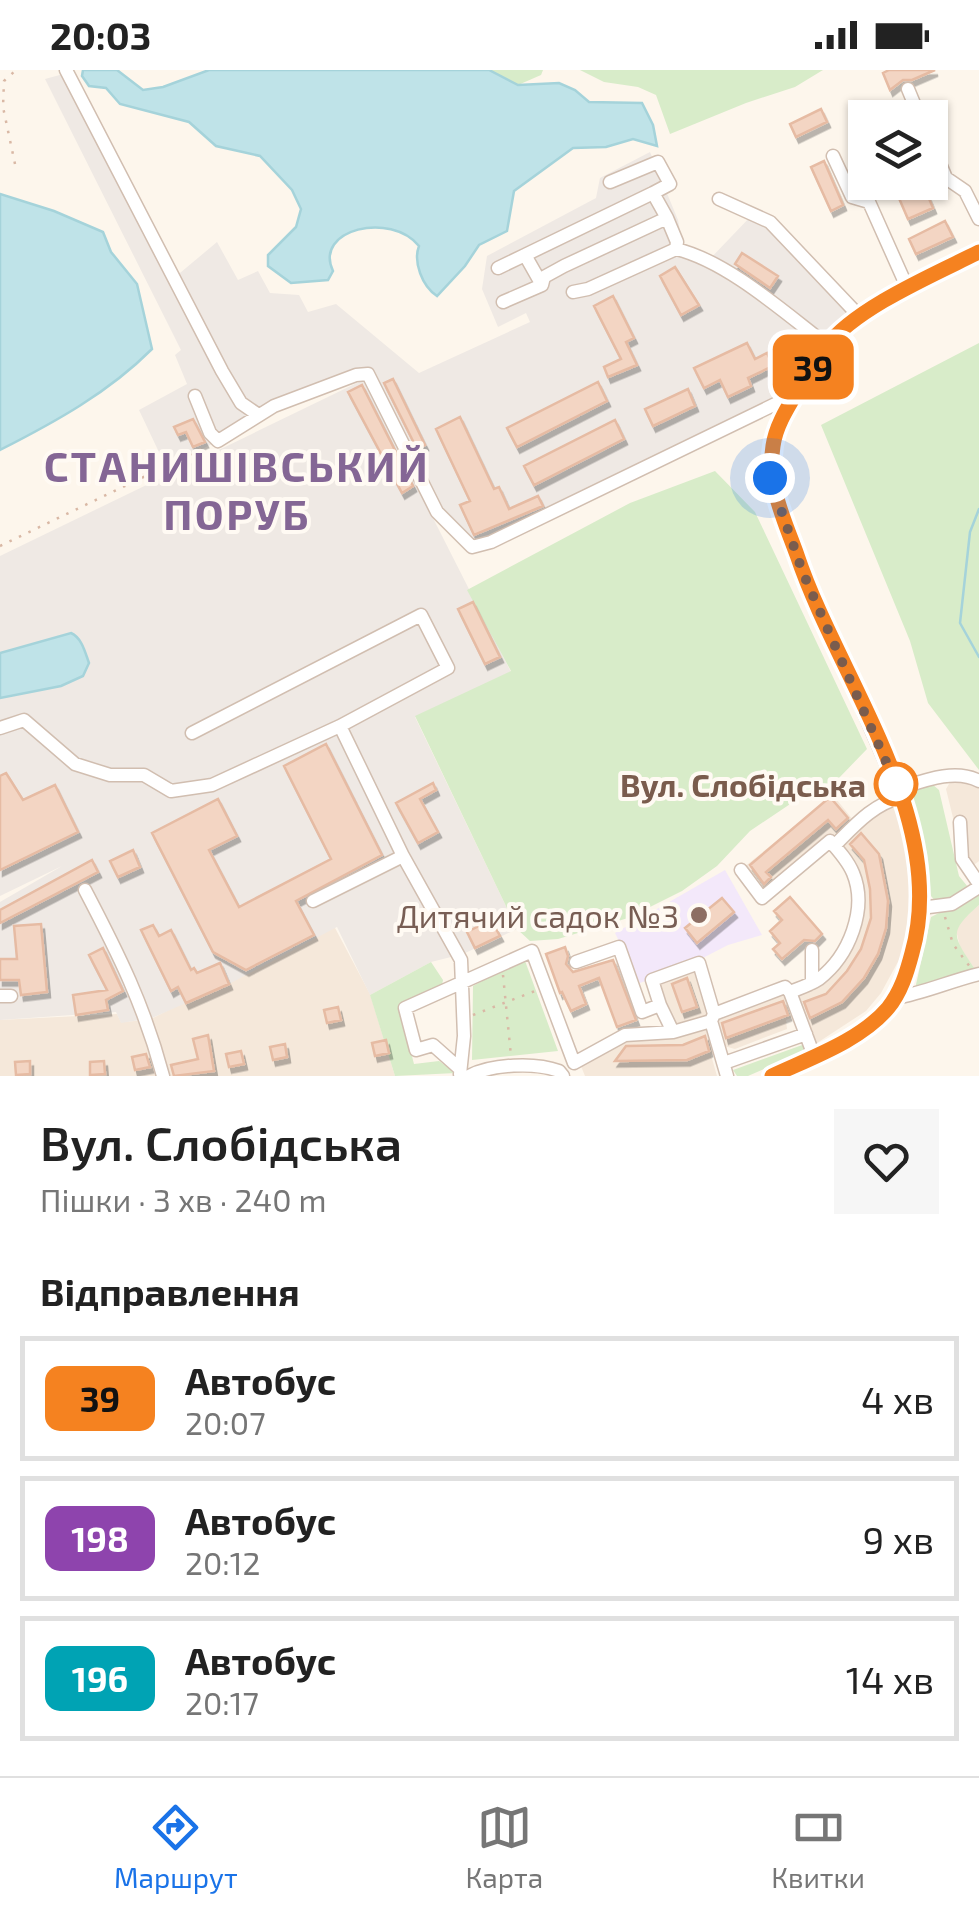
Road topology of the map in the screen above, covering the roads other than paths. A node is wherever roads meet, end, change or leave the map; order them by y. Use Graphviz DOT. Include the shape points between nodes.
graph roads {
  1 [pos="66,70"];
  2 [pos="908,88"];
  3 [pos="913,100"];
  4 [pos="833,156"];
  5 [pos="948,179"];
  6 [pos="610,182"];
  7 [pos="653,193"];
  8 [pos="719,200"];
  9 [pos="667,218"];
  10 [pos="979,219"];
  11 [pos="676,250"];
  12 [pos="979,252"];
  13 [pos="525,255"];
  14 [pos="498,268"];
  15 [pos="542,284"];
  16 [pos="907,288"];
  17 [pos="573,292"];
  18 [pos="503,302"];
  19 [pos="861,318"];
  20 [pos="827,344"];
  21 [pos="796,394"];
  22 [pos="195,396"];
  23 [pos="256,414"];
  24 [pos="340,726"];
  25 [pos="0,728"];
  26 [pos="192,733"];
  27 [pos="979,781"];
  28 [pos="900,793"];
  29 [pos="960,822"];
  30 [pos="834,846"];
  31 [pos="403,856"];
  32 [pos="740,870"];
  33 [pos="979,886"];
  34 [pos="84,890"];
  35 [pos="312,900"];
  36 [pos="921,908"];
  37 [pos="812,950"];
  38 [pos="576,962"];
  39 [pos="978,974"];
  40 [pos="812,983"];
  41 [pos="462,984"];
  42 [pos="790,992"];
  43 [pos="895,998"];
  44 [pos="660,1005"];
  45 [pos="712,1018"];
  46 [pos="673,1032"];
  47 [pos="806,1034"];
  48 [pos="814,1056"];
  49 [pos="574,1063"];
  50 [pos="726,1069"];
  51 [pos="561,1073"];
  52 [pos="463,1074"];
  53 [pos="163,1076"];
  54 [pos="772,1076"];
  1 -- 23 [label="street" via="222,371"];
  2 -- 3 [label="street"];
  4 -- 16 [label="street" via="852,197 869,202"];
  5 -- 10 [label="street" via="965,191"];
  6 -- 7 [label="street" via="658,162 670,184"];
  7 -- 9 [label="street"];
  7 -- 13 [label="street"];
  8 -- 19 [label="street" via="770,222"];
  9 -- 11 [label="street"];
  9 -- 15 [label="street" via="564,266"];
  11 -- 17 [label="street"];
  11 -- 20 [label="street" via="732,277"];
  12 -- 16 [label="street"];
  13 -- 14 [label="street"];
  13 -- 15 [label="street"];
  15 -- 18 [label="street"];
  16 -- 19 [label="street"];
  19 -- 20 [label="street"];
  20 -- 21 [label="street"];
  21 -- 23 [label="street" via="472,547 437,512 368,374"];
  21 -- 28 [label="street" via="773,442 770,478 803,573"];
  22 -- 23 [label="street" via="218,441"];
  24 -- 25 [label="street" via="212,784 172,791 144,775 110,775 75,764 24,720"];
  24 -- 26 [label="street" via="448,668 421,615"];
  24 -- 31 [label="street"];
  27 -- 28 [label="street" via="968,774 950,776"];
  28 -- 30 [label="street"];
  28 -- 36 [label="street" via="918,856"];
  29 -- 33 [label="street" via="962,860"];
  30 -- 32 [label="street" via="830,841 762,898"];
  30 -- 40 [label="street" via="855,876 855,924 836,961"];
  31 -- 35 [label="street"];
  31 -- 41 [label="street" via="462,960"];
  33 -- 36 [label="street" via="952,904"];
  34 -- 53 [label="street" via="128,973"];
  36 -- 43 [label="street"];
  37 -- 40 [label="street"];
  38 -- 44 [label="street" via="619,948 642,1012"];
  39 -- 43 [label="street"];
  40 -- 42 [label="street"];
  41 -- 49 [label="street" via="532,950"];
  41 -- 52 [label="street"];
  41 -- 52 [label="street" via="405,1008 416,1050 434,1045"];
  42 -- 45 [label="street" via="785,987"];
  42 -- 47 [label="street"];
  43 -- 48 [label="street" via="874,1022"];
  44 -- 45 [label="street" via="652,980 699,963"];
  44 -- 46 [label="street"];
  45 -- 46 [label="street"];
  45 -- 50 [label="street"];
  46 -- 49 [label="street" via="625,1035"];
  47 -- 48 [label="street"];
  47 -- 50 [label="street"];
  48 -- 54 [label="street"];
  49 -- 51 [label="street"];
  51 -- 52 [label="street" via="534,1066"];
}
